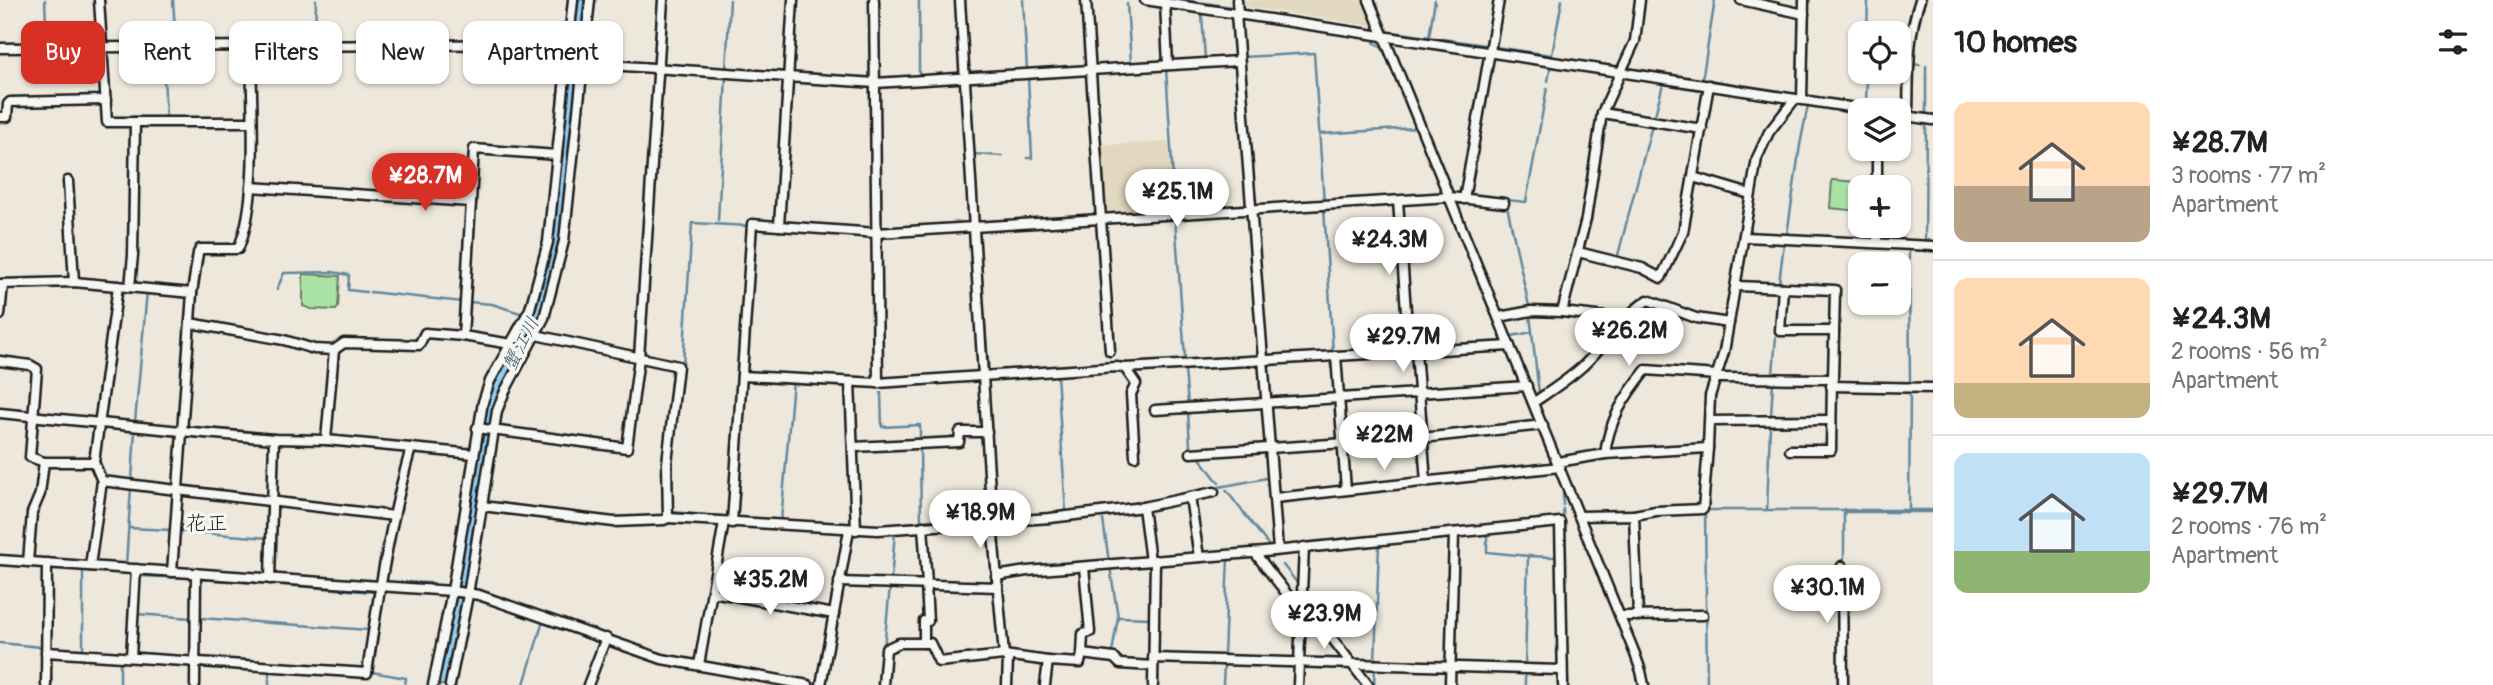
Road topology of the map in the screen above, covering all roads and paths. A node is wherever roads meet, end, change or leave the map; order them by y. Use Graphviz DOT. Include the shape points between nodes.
graph roads {
  1 [pos="99,0"];
  2 [pos="573,0"];
  3 [pos="590,0"];
  4 [pos="663,0"];
  5 [pos="793,0"];
  6 [pos="874,0"];
  7 [pos="960,0"];
  8 [pos="1086,0"];
  9 [pos="1145,0"];
  10 [pos="1237,0"];
  11 [pos="1369,0"];
  12 [pos="1499,0"];
  13 [pos="1640,0"];
  14 [pos="1741,0"];
  15 [pos="1804,0"];
  16 [pos="1920,0"];
  17 [pos="1165,3"];
  18 [pos="1237,14"];
  19 [pos="1804,15"];
  20 [pos="101,21"];
  21 [pos="571,21"];
  22 [pos="587,21"];
  23 [pos="1384,37"];
  24 [pos="463,45"];
  25 [pos="342,47"];
  26 [pos="0,48"];
  27 [pos="21,48"];
  28 [pos="105,48"];
  29 [pos="229,48"];
  30 [pos="1490,51"];
  31 [pos="1238,61"];
  32 [pos="1168,65"];
  33 [pos="623,68"];
  34 [pos="659,70"];
  35 [pos="1092,70"];
  36 [pos="1622,72"];
  37 [pos="965,77"];
  38 [pos="788,78"];
  39 [pos="105,83"];
  40 [pos="875,83"];
  41 [pos="251,84"];
  42 [pos="564,84"];
  43 [pos="580,84"];
  44 [pos="1709,85"];
  45 [pos="1905,98"];
  46 [pos="1798,99"];
  47 [pos="106,100"];
  48 [pos="1848,107"];
  49 [pos="1602,113"];
  50 [pos="0,117"];
  51 [pos="1911,117"];
  52 [pos="1933,120"];
  53 [pos="135,122"];
  54 [pos="251,122"];
  55 [pos="1702,129"];
  56 [pos="558,155"];
  57 [pos="1693,177"];
  58 [pos="68,181"];
  59 [pos="251,187"];
  60 [pos="1750,194"];
  61 [pos="1450,197"];
  62 [pos="1464,199"];
  63 [pos="1398,201"];
  64 [pos="471,202"];
  65 [pos="1504,202"];
  66 [pos="1251,209"];
  67 [pos="1102,219"];
  68 [pos="779,226"];
  69 [pos="975,227"];
  70 [pos="877,233"];
  71 [pos="1744,237"];
  72 [pos="1877,238"];
  73 [pos="1877,243"];
  74 [pos="1933,246"];
  75 [pos="1578,252"];
  76 [pos="74,282"];
  77 [pos="1,284"];
  78 [pos="118,286"];
  79 [pos="1736,286"];
  80 [pos="130,287"];
  81 [pos="1783,288"];
  82 [pos="192,293"];
  83 [pos="1562,312"];
  84 [pos="0,314"];
  85 [pos="1499,317"];
  86 [pos="1623,318"];
  87 [pos="190,323"];
  88 [pos="1729,323"];
  89 [pos="1834,331"];
  90 [pos="536,335"];
  91 [pos="463,336"];
  92 [pos="511,344"];
  93 [pos="1510,346"];
  94 [pos="334,350"];
  95 [pos="1110,351"];
  96 [pos="1412,352"];
  97 [pos="1336,356"];
  98 [pos="639,358"];
  99 [pos="0,361"];
  100 [pos="1262,361"];
  101 [pos="1125,368"];
  102 [pos="742,376"];
  103 [pos="984,377"];
  104 [pos="1717,377"];
  105 [pos="850,382"];
  106 [pos="1831,382"];
  107 [pos="878,383"];
  108 [pos="1527,386"];
  109 [pos="1933,388"];
  110 [pos="1419,394"];
  111 [pos="1339,400"];
  112 [pos="1534,402"];
  113 [pos="1266,405"];
  114 [pos="1154,410"];
  115 [pos="0,412"];
  116 [pos="33,415"];
  117 [pos="1830,420"];
  118 [pos="98,421"];
  119 [pos="1710,421"];
  120 [pos="1543,425"];
  121 [pos="478,428"];
  122 [pos="493,430"];
  123 [pos="181,431"];
  124 [pos="987,432"];
  125 [pos="1422,438"];
  126 [pos="274,439"];
  127 [pos="326,440"];
  128 [pos="1342,444"];
  129 [pos="853,447"];
  130 [pos="411,448"];
  131 [pos="1708,448"];
  132 [pos="1269,449"];
  133 [pos="1790,450"];
  134 [pos="1191,453"];
  135 [pos="474,454"];
  136 [pos="1605,454"];
  137 [pos="1135,456"];
  138 [pos="44,462"];
  139 [pos="94,462"];
  140 [pos="1559,465"];
  141 [pos="102,481"];
  142 [pos="1426,482"];
  143 [pos="177,489"];
  144 [pos="1346,490"];
  145 [pos="1214,492"];
  146 [pos="1190,497"];
  147 [pos="1275,498"];
  148 [pos="272,501"];
  149 [pos="482,506"];
  150 [pos="1143,507"];
  151 [pos="1634,515"];
  152 [pos="394,516"];
  153 [pos="1579,516"];
  154 [pos="668,518"];
  155 [pos="728,522"];
  156 [pos="992,523"];
  157 [pos="923,526"];
  158 [pos="852,530"];
  159 [pos="1454,533"];
  160 [pos="1304,547"];
  161 [pos="1278,550"];
  162 [pos="1255,552"];
  163 [pos="1199,557"];
  164 [pos="0,560"];
  165 [pos="1152,561"];
  166 [pos="28,562"];
  167 [pos="47,563"];
  168 [pos="90,566"];
  169 [pos="1842,566"];
  170 [pos="1084,567"];
  171 [pos="136,569"];
  172 [pos="172,572"];
  173 [pos="196,573"];
  174 [pos="996,576"];
  175 [pos="270,579"];
  176 [pos="839,582"];
  177 [pos="926,584"];
  178 [pos="379,586"];
  179 [pos="998,587"];
  180 [pos="452,591"];
  181 [pos="712,592"];
  182 [pos="468,595"];
  183 [pos="1302,599"];
  184 [pos="1301,612"];
  185 [pos="834,614"];
  186 [pos="1703,615"];
  187 [pos="1620,616"];
  188 [pos="1638,616"];
  189 [pos="606,638"];
  190 [pos="924,643"];
  191 [pos="46,652"];
  192 [pos="1082,653"];
  193 [pos="1004,655"];
  194 [pos="131,657"];
  195 [pos="1048,661"];
  196 [pos="195,662"];
  197 [pos="1153,662"];
  198 [pos="1299,662"];
  199 [pos="1352,664"];
  200 [pos="699,665"];
  201 [pos="1450,667"];
  202 [pos="1562,670"];
  203 [pos="46,685"];
  204 [pos="195,685"];
  205 [pos="433,685"];
  206 [pos="450,685"];
  207 [pos="588,685"];
  208 [pos="808,685"];
  209 [pos="821,685"];
  210 [pos="883,685"];
  211 [pos="1007,685"];
  212 [pos="1045,685"];
  213 [pos="1153,685"];
  214 [pos="1298,685"];
  215 [pos="1368,685"];
  216 [pos="1450,685"];
  217 [pos="1563,685"];
  218 [pos="1644,685"];
  219 [pos="1843,685"];
  1 -- 20 [label="street"];
  2 -- 21 [label="street"];
  3 -- 22 [label="street"];
  4 -- 34 [label="street"];
  5 -- 38 [label="street"];
  6 -- 40 [label="street"];
  7 -- 37 [label="street"];
  8 -- 35 [label="street"];
  9 -- 17 [label="street"];
  10 -- 18 [label="street"];
  11 -- 23 [label="street"];
  12 -- 30 [label="street"];
  13 -- 36 [label="street" via="1635,41"];
  14 -- 19 [label="street"];
  15 -- 19 [label="street"];
  16 -- 45 [label="street" via="1914,16"];
  17 -- 18 [label="street"];
  17 -- 32 [label="street"];
  18 -- 23 [label="street"];
  18 -- 31 [label="street"];
  19 -- 46 [label="street"];
  23 -- 30 [label="street"];
  23 -- 61 [label="street"];
  24 -- 25 [label="street"];
  26 -- 27 [label="street"];
  28 -- 29 [label="street"];
  30 -- 36 [label="street"];
  30 -- 62 [label="street"];
  31 -- 32 [label="street"];
  31 -- 66 [label="street"];
  32 -- 35 [label="street"];
  33 -- 34 [label="street"];
  34 -- 38 [label="street"];
  34 -- 98 [label="street"];
  35 -- 37 [label="street"];
  35 -- 67 [label="street"];
  36 -- 44 [label="street"];
  36 -- 49 [label="street"];
  37 -- 40 [label="street"];
  37 -- 69 [label="street"];
  38 -- 40 [label="street"];
  38 -- 68 [label="street"];
  39 -- 47 [label="street"];
  40 -- 70 [label="street"];
  41 -- 54 [label="street"];
  42 -- 56 [label="street"];
  43 -- 90 [label="street" via="564,242"];
  44 -- 46 [label="street"];
  44 -- 55 [label="street"];
  46 -- 48 [label="street"];
  46 -- 60 [label="street" via="1765,140 1756,158"];
  47 -- 50 [label="street" via="10,102 7,117"];
  47 -- 53 [label="street" via="107,122"];
  49 -- 55 [label="street"];
  49 -- 75 [label="street"];
  51 -- 52 [label="street"];
  53 -- 54 [label="street"];
  53 -- 80 [label="street"];
  54 -- 59 [label="street"];
  55 -- 57 [label="street"];
  56 -- 64 [label="street" via="474,149"];
  56 -- 92 [label="street" via="548,242 530,309"];
  57 -- 60 [label="street"];
  57 -- 75 [label="street" via="1683,232 1661,278 1642,268"];
  58 -- 76 [label="street"];
  59 -- 64 [label="street"];
  59 -- 82 [label="street" via="245,234 238,248 200,249"];
  60 -- 71 [label="street"];
  61 -- 62 [label="street"];
  61 -- 63 [label="street"];
  61 -- 85 [label="street"];
  62 -- 65 [label="street"];
  63 -- 66 [label="street"];
  63 -- 96 [label="street"];
  64 -- 91 [label="street"];
  66 -- 67 [label="street"];
  66 -- 100 [label="street"];
  67 -- 69 [label="street"];
  67 -- 95 [label="street"];
  68 -- 70 [label="street"];
  68 -- 102 [label="street" via="752,225"];
  69 -- 70 [label="street"];
  69 -- 103 [label="street"];
  70 -- 107 [label="street"];
  71 -- 73 [label="street"];
  71 -- 79 [label="street"];
  72 -- 73 [label="street"];
  73 -- 74 [label="street"];
  75 -- 83 [label="street"];
  76 -- 77 [label="street"];
  76 -- 78 [label="street"];
  77 -- 84 [label="street"];
  78 -- 80 [label="street"];
  78 -- 118 [label="street"];
  79 -- 81 [label="street"];
  79 -- 88 [label="street"];
  80 -- 82 [label="street"];
  81 -- 89 [label="street" via="1835,290"];
  81 -- 89 [label="street" via="1780,331"];
  82 -- 87 [label="street"];
  83 -- 85 [label="street"];
  83 -- 86 [label="street"];
  85 -- 93 [label="street"];
  86 -- 88 [label="street" via="1648,300 1696,318"];
  86 -- 112 [label="street" via="1588,362"];
  87 -- 94 [label="street"];
  87 -- 123 [label="street"];
  88 -- 104 [label="street"];
  89 -- 106 [label="street"];
  90 -- 98 [label="street"];
  90 -- 122 [label="street" via="505,391"];
  91 -- 92 [label="street"];
  91 -- 94 [label="street" via="425,332 419,345 344,343"];
  92 -- 121 [label="street" via="490,381"];
  93 -- 96 [label="street"];
  93 -- 108 [label="street"];
  94 -- 127 [label="street"];
  96 -- 97 [label="street"];
  96 -- 110 [label="street"];
  97 -- 100 [label="street"];
  97 -- 111 [label="street"];
  98 -- 122 [label="street" via="627,448"];
  98 -- 154 [label="street" via="678,366 667,463"];
  99 -- 116 [label="street" via="37,369"];
  100 -- 101 [label="street"];
  100 -- 113 [label="street"];
  101 -- 103 [label="street"];
  101 -- 137 [label="street" via="1136,384 1131,394"];
  102 -- 105 [label="street"];
  102 -- 155 [label="street"];
  103 -- 107 [label="street"];
  103 -- 124 [label="street"];
  104 -- 106 [label="street"];
  104 -- 119 [label="street" via="1710,396"];
  104 -- 136 [label="street" via="1646,370 1623,398 1607,435"];
  105 -- 107 [label="street"];
  105 -- 129 [label="street"];
  106 -- 109 [label="street"];
  106 -- 117 [label="street"];
  108 -- 110 [label="street"];
  108 -- 112 [label="street"];
  110 -- 111 [label="street"];
  110 -- 125 [label="street"];
  111 -- 113 [label="street"];
  111 -- 128 [label="street"];
  112 -- 120 [label="street"];
  113 -- 114 [label="street"];
  113 -- 132 [label="street"];
  115 -- 116 [label="street"];
  116 -- 118 [label="street"];
  116 -- 138 [label="street" via="30,457"];
  117 -- 119 [label="street"];
  117 -- 133 [label="street" via="1831,450"];
  118 -- 123 [label="street"];
  118 -- 139 [label="street"];
  119 -- 131 [label="street"];
  120 -- 125 [label="street"];
  120 -- 140 [label="street"];
  121 -- 122 [label="street"];
  121 -- 135 [label="street"];
  122 -- 149 [label="street"];
  123 -- 126 [label="street"];
  123 -- 143 [label="street"];
  124 -- 129 [label="street" via="960,432 959,442"];
  124 -- 156 [label="street"];
  125 -- 128 [label="street"];
  125 -- 142 [label="street"];
  126 -- 127 [label="street"];
  126 -- 148 [label="street"];
  127 -- 130 [label="street"];
  128 -- 132 [label="street"];
  128 -- 144 [label="street"];
  129 -- 158 [label="street"];
  130 -- 135 [label="street"];
  130 -- 152 [label="street"];
  131 -- 136 [label="street"];
  131 -- 151 [label="street" via="1703,509"];
  132 -- 134 [label="street"];
  132 -- 147 [label="street"];
  135 -- 180 [label="street"];
  136 -- 140 [label="street"];
  138 -- 139 [label="street"];
  138 -- 166 [label="street" via="32,513"];
  139 -- 141 [label="street"];
  140 -- 142 [label="street"];
  140 -- 153 [label="street"];
  141 -- 143 [label="street"];
  141 -- 168 [label="street"];
  142 -- 144 [label="street"];
  143 -- 148 [label="street"];
  143 -- 172 [label="street"];
  144 -- 147 [label="street"];
  145 -- 146 [label="street"];
  146 -- 150 [label="street"];
  146 -- 163 [label="street"];
  147 -- 161 [label="street"];
  148 -- 152 [label="street"];
  148 -- 175 [label="street"];
  149 -- 154 [label="street" via="614,522"];
  149 -- 182 [label="street"];
  150 -- 156 [label="street"];
  150 -- 165 [label="street"];
  151 -- 153 [label="street"];
  151 -- 188 [label="street"];
  152 -- 178 [label="street"];
  153 -- 187 [label="street"];
  154 -- 155 [label="street"];
  155 -- 158 [label="street"];
  155 -- 181 [label="street"];
  156 -- 157 [label="street"];
  156 -- 174 [label="street"];
  157 -- 158 [label="street"];
  157 -- 177 [label="street"];
  158 -- 176 [label="street"];
  159 -- 160 [label="street"];
  159 -- 201 [label="street"];
  159 -- 202 [label="street" via="1560,522"];
  160 -- 161 [label="street"];
  160 -- 183 [label="street"];
  161 -- 162 [label="street"];
  162 -- 163 [label="street"];
  162 -- 184 [label="street"];
  163 -- 165 [label="street"];
  164 -- 166 [label="street"];
  165 -- 170 [label="street"];
  165 -- 197 [label="street"];
  166 -- 167 [label="street"];
  167 -- 168 [label="street"];
  167 -- 191 [label="street"];
  168 -- 171 [label="street"];
  169 -- 219 [label="street"];
  170 -- 174 [label="street"];
  170 -- 192 [label="street" via="1090,632 1083,634"];
  171 -- 172 [label="street"];
  171 -- 194 [label="street"];
  172 -- 173 [label="street"];
  173 -- 175 [label="street"];
  173 -- 196 [label="street"];
  174 -- 179 [label="street"];
  175 -- 178 [label="street"];
  176 -- 177 [label="street"];
  176 -- 185 [label="street"];
  177 -- 179 [label="street"];
  177 -- 190 [label="street"];
  178 -- 180 [label="street"];
  178 -- 196 [label="street" via="367,673"];
  179 -- 193 [label="street"];
  180 -- 182 [label="street"];
  180 -- 205 [label="street"];
  181 -- 185 [label="street"];
  181 -- 200 [label="street"];
  182 -- 189 [label="street"];
  182 -- 206 [label="street"];
  183 -- 184 [label="street"];
  183 -- 199 [label="street"];
  184 -- 198 [label="street"];
  185 -- 209 [label="street"];
  186 -- 188 [label="street"];
  187 -- 188 [label="street"];
  187 -- 218 [label="street"];
  189 -- 200 [label="street" via="662,659"];
  189 -- 207 [label="street"];
  190 -- 193 [label="street" via="930,643 939,662"];
  190 -- 210 [label="street" via="899,643 886,649"];
  191 -- 194 [label="street"];
  191 -- 203 [label="street"];
  192 -- 195 [label="street" via="1080,663"];
  192 -- 197 [label="street" via="1114,658 1120,664"];
  193 -- 195 [label="street"];
  193 -- 211 [label="street" via="1008,659"];
  194 -- 196 [label="street"];
  195 -- 212 [label="street"];
  196 -- 204 [label="street"];
  197 -- 198 [label="street"];
  197 -- 213 [label="street"];
  198 -- 199 [label="street"];
  198 -- 214 [label="street"];
  199 -- 201 [label="street"];
  199 -- 215 [label="street"];
  200 -- 208 [label="street"];
  201 -- 202 [label="street"];
  201 -- 216 [label="street"];
  202 -- 217 [label="street"];
}
